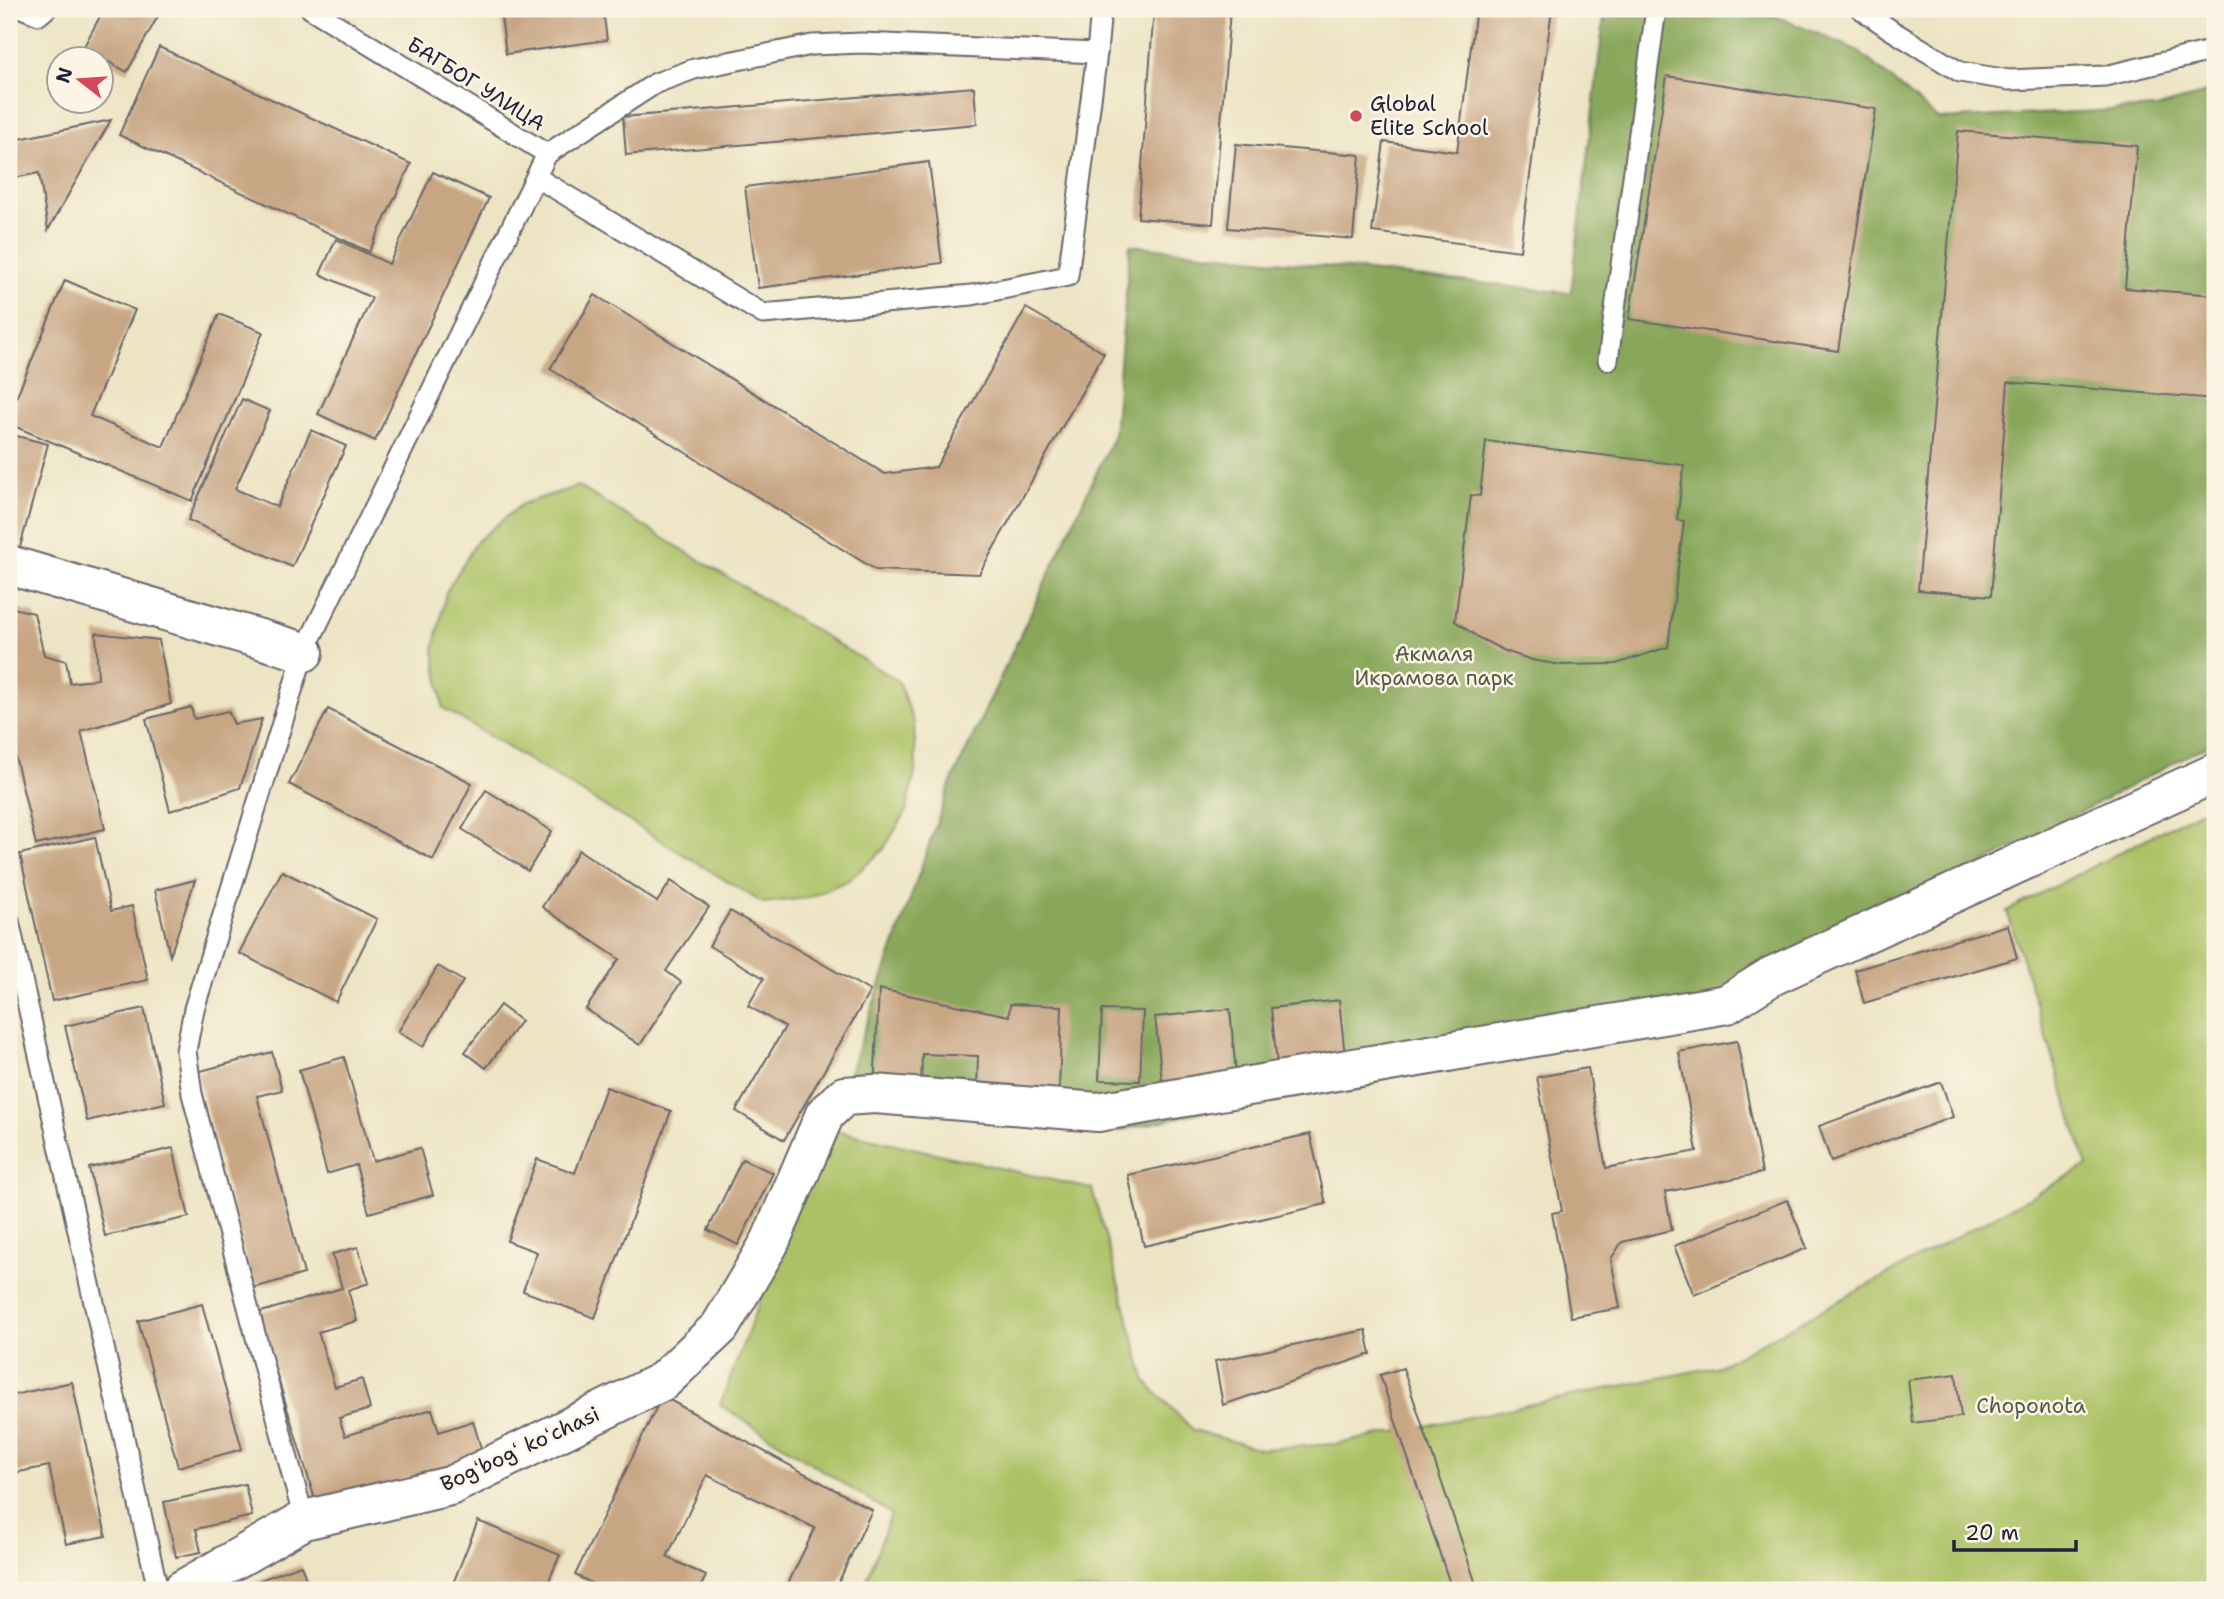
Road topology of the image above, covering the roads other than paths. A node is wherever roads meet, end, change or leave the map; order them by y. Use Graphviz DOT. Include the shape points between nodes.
graph roads {
  1 [pos="24,9"];
  2 [pos="46,9"];
  3 [pos="311,9"];
  4 [pos="1101,9"];
  5 [pos="1656,9"];
  6 [pos="1861,9"];
  7 [pos="2215,50"];
  8 [pos="1097,53"];
  9 [pos="547,154"];
  10 [pos="536,177"];
  11 [pos="1608,360"];
  12 [pos="9,565"];
  13 [pos="304,652"];
  14 [pos="2215,773"];
  15 [pos="9,921"];
  16 [pos="304,1520"];
  17 [pos="158,1590"];
  18 [pos="182,1590"];
  1 -- 2 [label="lane" via="39,15"];
  3 -- 9 [label="lane, БАГБОГ УЛИЦА"];
  4 -- 8 [label="lane"];
  5 -- 11 [label="lane"];
  6 -- 7 [label="lane" via="1960,72 2009,80 2105,76"];
  8 -- 9 [label="lane" via="812,45 694,69 656,83"];
  8 -- 10 [label="lane" via="1068,276 972,295 763,314"];
  9 -- 10 [label="lane"];
  10 -- 13 [label="lane"];
  12 -- 13 [label="street"];
  13 -- 16 [label="lane" via="194,1009 186,1051 192,1094"];
  14 -- 16 [label="street, Bogʻbogʻ koʻchasi" via="1772,976 1727,1004 1098,1112 876,1094 844,1096 825,1114 770,1242 720,1327 663,1381 450,1486"];
  15 -- 17 [label="lane"];
  16 -- 18 [label="street, Bogʻbogʻ koʻchasi"];
}
